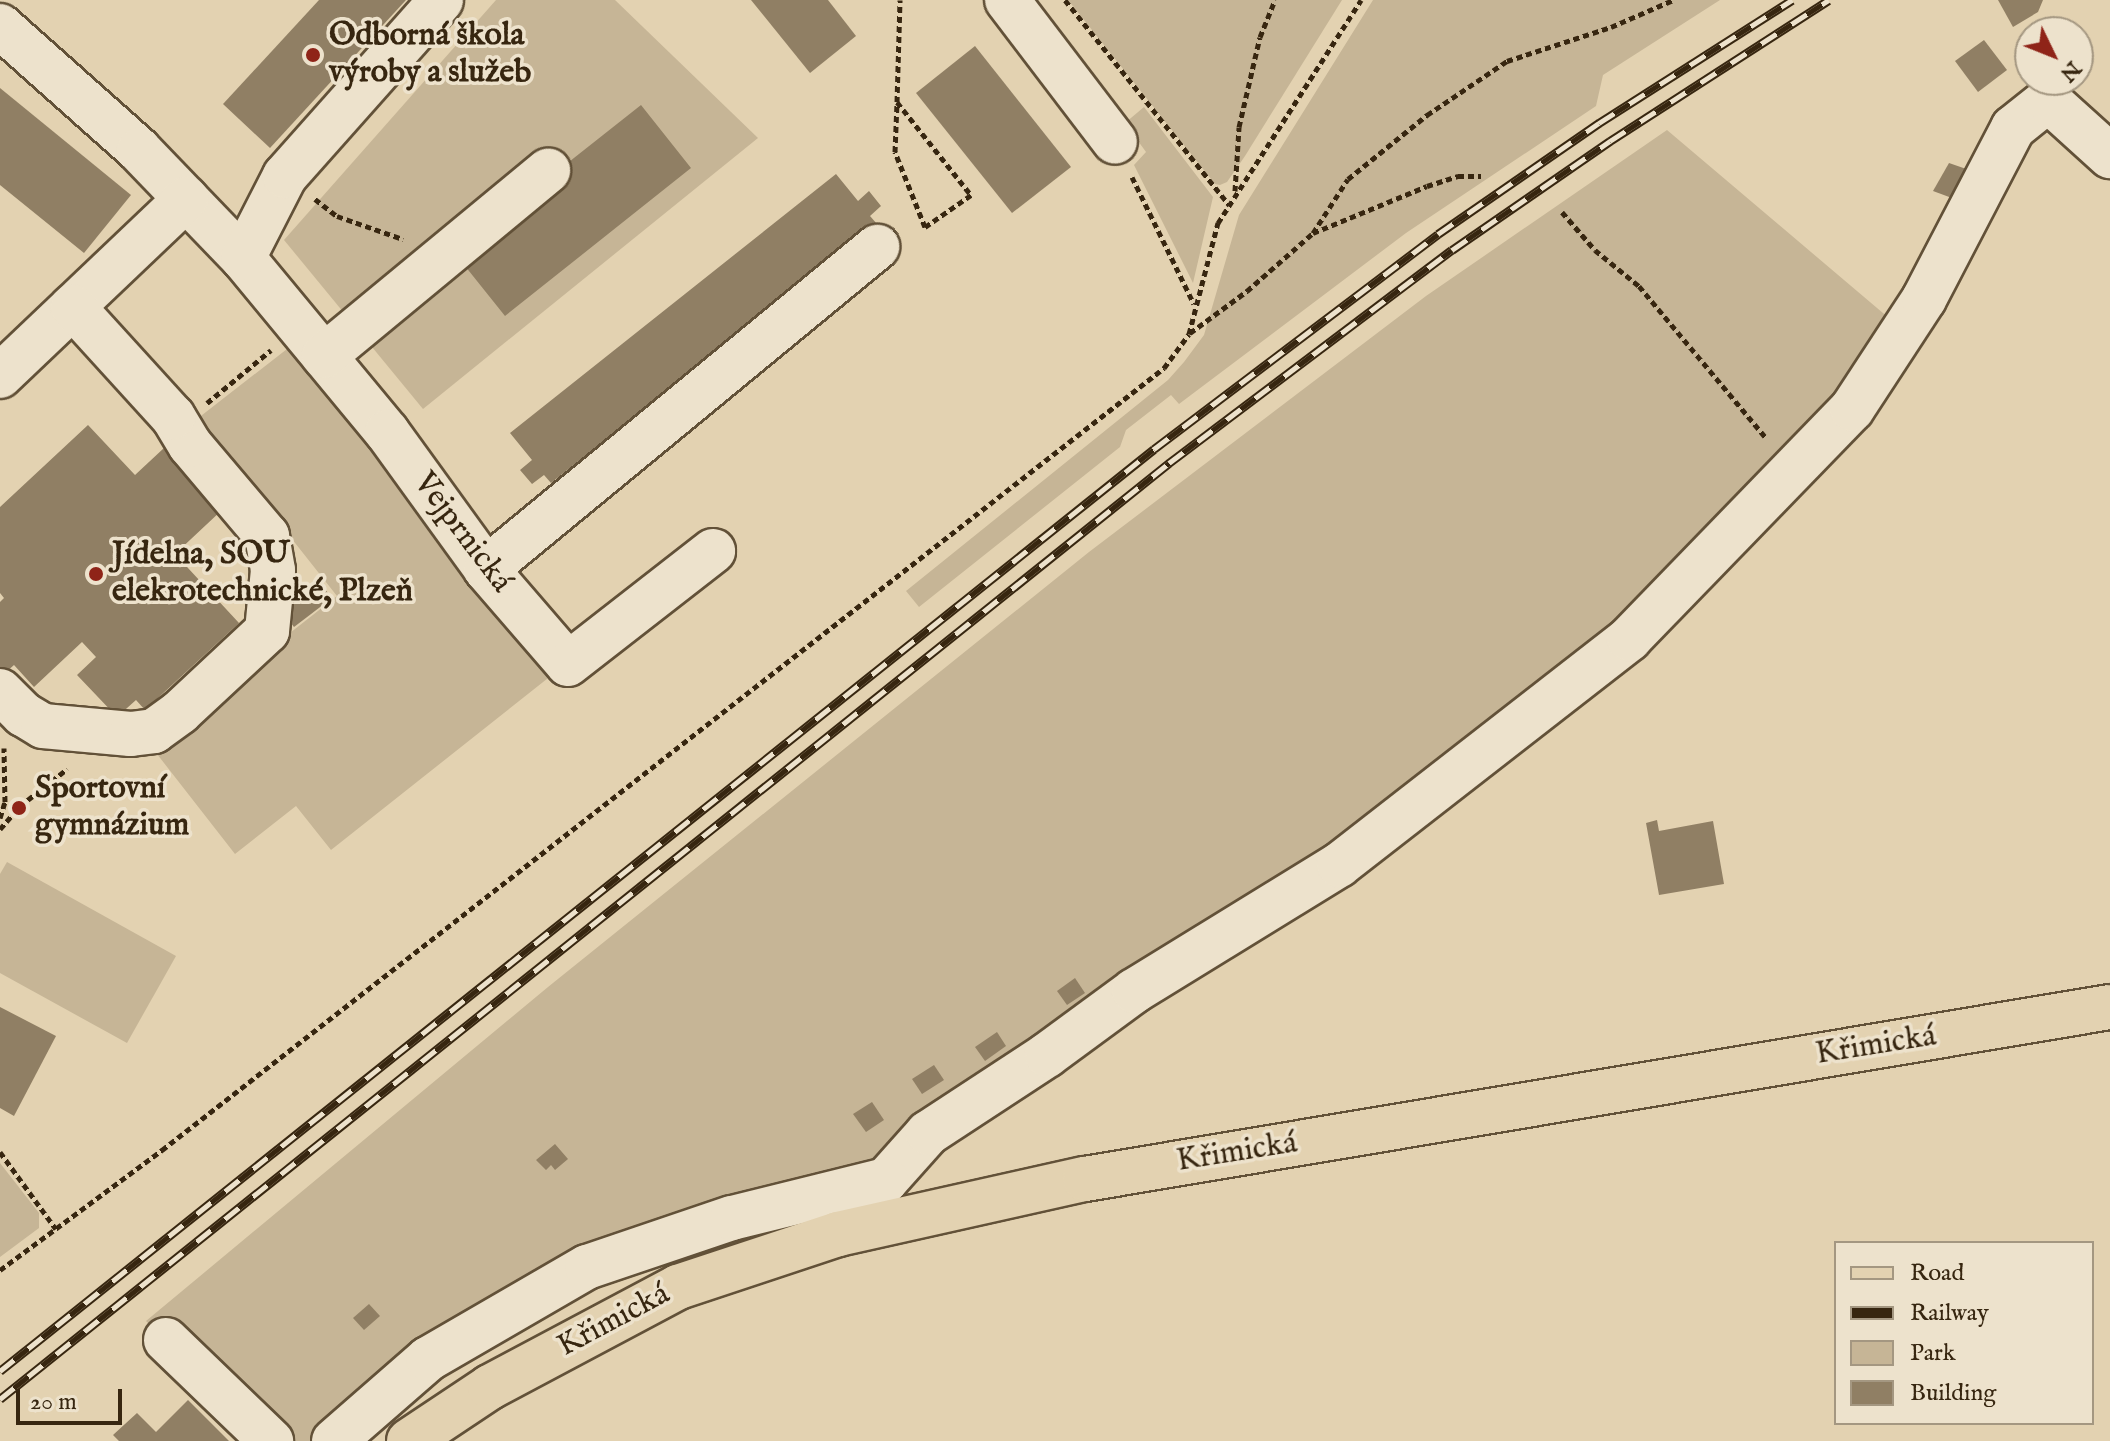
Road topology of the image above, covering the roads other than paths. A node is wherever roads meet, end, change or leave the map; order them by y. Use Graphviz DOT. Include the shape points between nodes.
graph roads {
  1 [pos="441,0"];
  2 [pos="1007,0"];
  3 [pos="0,26"];
  4 [pos="1115,142"];
  5 [pos="2110,156"];
  6 [pos="548,171"];
  7 [pos="186,199"];
  8 [pos="877,247"];
  9 [pos="243,258"];
  10 [pos="73,307"];
  11 [pos="312,341"];
  12 [pos="0,376"];
  13 [pos="713,551"];
  14 [pos="486,569"];
  15 [pos="0,691"];
  16 [pos="2110,1007"];
  17 [pos="886,1180"];
  18 [pos="838,1234"];
  19 [pos="183,1362"];
  20 [pos="271,1441"];
  21 [pos="334,1441"];
  22 [pos="409,1441"];
  1 -- 9 [label="street" via="285,176"];
  2 -- 4 [label="street"];
  3 -- 7 [label="street, Vejprnická"];
  5 -- 17 [label="street" via="2048,100 2013,128 1924,299 1852,409 1629,639 1339,865 1134,991 928,1133"];
  6 -- 11 [label="street" via="446,253"];
  7 -- 9 [label="street, Vejprnická"];
  7 -- 10 [label="street"];
  8 -- 14 [label="street"];
  9 -- 11 [label="street, Vejprnická"];
  10 -- 12 [label="street"];
  10 -- 15 [label="street" via="267,536 273,570 267,631 154,731 131,734 43,726"];
  11 -- 14 [label="street, Vejprnická" via="387,432"];
  13 -- 14 [label="street, Vejprnická" via="568,664"];
  16 -- 18 [label="main road, Křimická" via="1085,1179"];
  17 -- 18 [label="street"];
  17 -- 21 [label="street" via="732,1218 587,1267 428,1359"];
  18 -- 22 [label="main road, Křimická" via="678,1287 490,1387"];
  19 -- 20 [label="street"];
}
